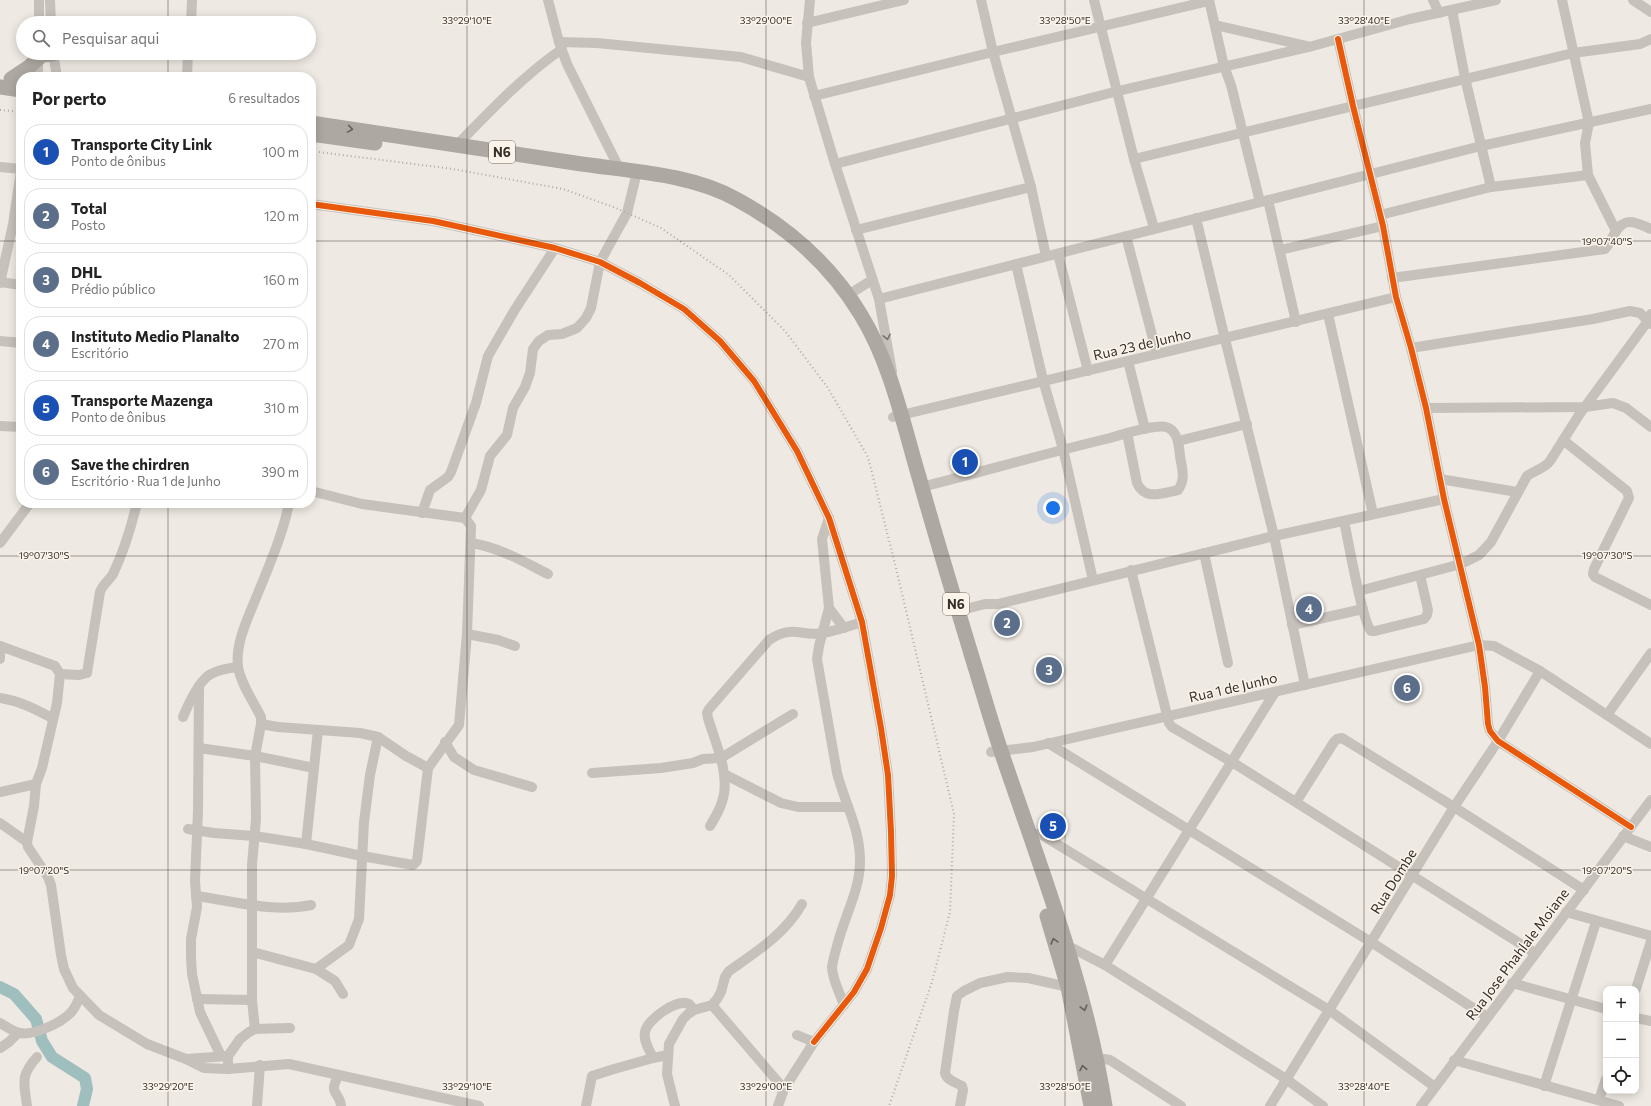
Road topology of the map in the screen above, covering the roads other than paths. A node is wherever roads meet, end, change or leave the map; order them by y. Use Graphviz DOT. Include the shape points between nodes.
graph roads {
  1 [pos="39,0"];
  2 [pos="50,0"];
  3 [pos="192,0"];
  4 [pos="548,0"];
  5 [pos="810,0"];
  6 [pos="904,0"];
  7 [pos="981,0"];
  8 [pos="1094,0"];
  9 [pos="1209,0"];
  10 [pos="1433,0"];
  11 [pos="1496,0"];
  12 [pos="1562,0"];
  13 [pos="1633,0"];
  14 [pos="1460,6"];
  15 [pos="1651,12"];
  16 [pos="1439,13"];
  17 [pos="39,16"];
  18 [pos="50,16"];
  19 [pos="191,16"];
  20 [pos="807,23"];
  21 [pos="1215,25"];
  22 [pos="1100,26"];
  23 [pos="1338,39"];
  24 [pos="1651,39"];
  25 [pos="560,45"];
  26 [pos="1309,47"];
  27 [pos="994,52"];
  28 [pos="1573,52"];
  29 [pos="39,60"];
  30 [pos="44,60"];
  31 [pos="49,60"];
  32 [pos="188,60"];
  33 [pos="1224,66"];
  34 [pos="22,72"];
  35 [pos="40,72"];
  36 [pos="54,72"];
  37 [pos="188,72"];
  38 [pos="809,76"];
  39 [pos="1465,78"];
  40 [pos="1118,91"];
  41 [pos="814,96"];
  42 [pos="1353,106"];
  43 [pos="1651,109"];
  44 [pos="1012,118"];
  45 [pos="1589,123"];
  46 [pos="316,124"];
  47 [pos="1243,131"];
  48 [pos="316,135"];
  49 [pos="457,146"];
  50 [pos="1481,146"];
  51 [pos="1134,159"];
  52 [pos="834,164"];
  53 [pos="0,167"];
  54 [pos="16,169"];
  55 [pos="620,170"];
  56 [pos="1369,175"];
  57 [pos="1588,175"];
  58 [pos="635,180"];
  59 [pos="1031,187"];
  60 [pos="1491,187"];
  61 [pos="1264,201"];
  62 [pos="316,205"];
  63 [pos="1380,215"];
  64 [pos="1196,218"];
  65 [pos="1383,226"];
  66 [pos="16,228"];
  67 [pos="1154,228"];
  68 [pos="1651,229"];
  69 [pos="856,230"];
  70 [pos="1616,231"];
  71 [pos="1126,236"];
  72 [pos="555,248"];
  73 [pos="1280,250"];
  74 [pos="1058,254"];
  75 [pos="1046,256"];
  76 [pos="600,262"];
  77 [pos="1016,264"];
  78 [pos="1392,278"];
  79 [pos="872,280"];
  80 [pos="0,282"];
  81 [pos="16,284"];
  82 [pos="848,295"];
  83 [pos="1396,297"];
  84 [pos="878,299"];
  85 [pos="1328,314"];
  86 [pos="1650,320"];
  87 [pos="1296,322"];
  88 [pos="1225,339"];
  89 [pos="0,341"];
  90 [pos="16,343"];
  91 [pos="1411,348"];
  92 [pos="1157,354"];
  93 [pos="1128,361"];
  94 [pos="1088,371"];
  95 [pos="1043,380"];
  96 [pos="895,391"];
  97 [pos="1585,406"];
  98 [pos="1426,408"];
  99 [pos="897,416"];
  100 [pos="1247,424"];
  101 [pos="0,426"];
  102 [pos="16,427"];
  103 [pos="1651,427"];
  104 [pos="1145,429"];
  105 [pos="1127,433"];
  106 [pos="1563,440"];
  107 [pos="1178,441"];
  108 [pos="1063,449"];
  109 [pos="1440,479"];
  110 [pos="922,487"];
  111 [pos="316,492"];
  112 [pos="1518,492"];
  113 [pos="1444,499"];
  114 [pos="26,508"];
  115 [pos="136,508"];
  116 [pos="287,508"];
  117 [pos="422,513"];
  118 [pos="1373,514"];
  119 [pos="465,518"];
  120 [pos="829,518"];
  121 [pos="1344,521"];
  122 [pos="1274,536"];
  123 [pos="0,543"];
  124 [pos="472,543"];
  125 [pos="1204,553"];
  126 [pos="1461,564"];
  127 [pos="1132,570"];
  128 [pos="548,574"];
  129 [pos="1420,575"];
  130 [pos="1093,580"];
  131 [pos="1359,591"];
  132 [pos="1651,605"];
  133 [pos="829,608"];
  134 [pos="1363,609"];
  135 [pos="958,611"];
  136 [pos="862,622"];
  137 [pos="1292,625"];
  138 [pos="844,628"];
  139 [pos="467,634"];
  140 [pos="822,634"];
  141 [pos="1480,645"];
  142 [pos="0,646"];
  143 [pos="516,646"];
  144 [pos="1651,653"];
  145 [pos="0,659"];
  146 [pos="1228,663"];
  147 [pos="238,667"];
  148 [pos="1540,671"];
  149 [pos="60,674"];
  150 [pos="1305,685"];
  151 [pos="199,686"];
  152 [pos="1275,692"];
  153 [pos="0,698"];
  154 [pos="793,714"];
  155 [pos="1607,715"];
  156 [pos="1168,716"];
  157 [pos="182,717"];
  158 [pos="52,718"];
  159 [pos="261,724"];
  160 [pos="318,730"];
  161 [pos="378,737"];
  162 [pos="445,742"];
  163 [pos="1498,742"];
  164 [pos="1048,743"];
  165 [pos="1651,744"];
  166 [pos="199,748"];
  167 [pos="996,752"];
  168 [pos="255,756"];
  169 [pos="720,758"];
  170 [pos="1232,762"];
  171 [pos="314,768"];
  172 [pos="428,768"];
  173 [pos="592,773"];
  174 [pos="724,774"];
  175 [pos="36,784"];
  176 [pos="532,787"];
  177 [pos="0,792"];
  178 [pos="1651,800"];
  179 [pos="1296,802"];
  180 [pos="848,807"];
  181 [pos="1454,807"];
  182 [pos="0,823"];
  183 [pos="710,826"];
  184 [pos="1631,826"];
  185 [pos="192,830"];
  186 [pos="1190,830"];
  187 [pos="1031,835"];
  188 [pos="254,836"];
  189 [pos="1623,836"];
  190 [pos="27,842"];
  191 [pos="306,844"];
  192 [pos="1651,847"];
  193 [pos="362,856"];
  194 [pos="1413,876"];
  195 [pos="1584,890"];
  196 [pos="196,896"];
  197 [pos="1147,899"];
  198 [pos="802,904"];
  199 [pos="252,905"];
  200 [pos="312,905"];
  201 [pos="1566,912"];
  202 [pos="1596,922"];
  203 [pos="1651,936"];
  204 [pos="1651,941"];
  205 [pos="1370,942"];
  206 [pos="1066,945"];
  207 [pos="252,952"];
  208 [pos="1535,954"];
  209 [pos="1105,965"];
  210 [pos="316,969"];
  211 [pos="1512,983"];
  212 [pos="1637,986"];
  213 [pos="1068,987"];
  214 [pos="343,994"];
  215 [pos="80,996"];
  216 [pos="197,999"];
  217 [pos="252,1000"];
  218 [pos="1572,1000"];
  219 [pos="712,1004"];
  220 [pos="844,1004"];
  221 [pos="1603,1008"];
  222 [pos="694,1010"];
  223 [pos="1329,1010"];
  224 [pos="1487,1017"];
  225 [pos="1639,1019"];
  226 [pos="1651,1022"];
  227 [pos="0,1023"];
  228 [pos="290,1028"];
  229 [pos="255,1029"];
  230 [pos="18,1033"];
  231 [pos="797,1035"];
  232 [pos="814,1042"];
  233 [pos="0,1048"];
  234 [pos="668,1055"];
  235 [pos="224,1056"];
  236 [pos="37,1057"];
  237 [pos="653,1058"];
  238 [pos="186,1059"];
  239 [pos="1454,1060"];
  240 [pos="1098,1061"];
  241 [pos="260,1066"];
  242 [pos="228,1069"];
  243 [pos="339,1075"];
  244 [pos="1286,1079"];
  245 [pos="1544,1086"];
  246 [pos="1435,1087"];
  247 [pos="1603,1088"];
  248 [pos="784,1090"];
  249 [pos="1599,1100"];
  250 [pos="27,1106"];
  251 [pos="257,1106"];
  252 [pos="341,1106"];
  253 [pos="479,1106"];
  254 [pos="586,1106"];
  255 [pos="675,1106"];
  256 [pos="778,1106"];
  257 [pos="960,1106"];
  258 [pos="1091,1106"];
  259 [pos="1105,1106"];
  260 [pos="1181,1106"];
  261 [pos="1270,1106"];
  262 [pos="1323,1106"];
  263 [pos="1420,1106"];
  264 [pos="1619,1106"];
  1 -- 17 [label="street"];
  2 -- 18 [label="street"];
  3 -- 19 [label="street"];
  4 -- 25 [label="street"];
  5 -- 20 [label="street"];
  6 -- 20 [label="street"];
  7 -- 27 [label="street"];
  8 -- 22 [label="street"];
  9 -- 21 [label="street"];
  9 -- 22 [label="street"];
  10 -- 16 [label="street"];
  11 -- 14 [label="street"];
  12 -- 28 [label="street"];
  13 -- 15 [label="street"];
  14 -- 16 [label="street"];
  14 -- 39 [label="street"];
  16 -- 23 [label="street"];
  20 -- 38 [label="street"];
  21 -- 26 [label="street"];
  21 -- 33 [label="street"];
  22 -- 27 [label="street"];
  22 -- 40 [label="street"];
  23 -- 26 [label="street"];
  23 -- 42 [label="street"];
  24 -- 28 [label="street" via="1640,44"];
  25 -- 38 [label="street" via="597,43 740,57"];
  25 -- 49 [label="street"];
  25 -- 55 [label="street"];
  26 -- 33 [label="street"];
  27 -- 41 [label="street"];
  27 -- 44 [label="street"];
  28 -- 39 [label="street"];
  28 -- 45 [label="street"];
  29 -- 34 [label="highway"];
  30 -- 35 [label="street"];
  31 -- 36 [label="street"];
  32 -- 37 [label="street"];
  33 -- 40 [label="street"];
  33 -- 47 [label="street" via="1232,86"];
  38 -- 41 [label="street"];
  39 -- 42 [label="street"];
  39 -- 50 [label="street"];
  40 -- 44 [label="street"];
  40 -- 51 [label="street"];
  41 -- 52 [label="street"];
  42 -- 47 [label="street"];
  42 -- 56 [label="street"];
  43 -- 45 [label="street"];
  44 -- 52 [label="street"];
  44 -- 59 [label="street"];
  45 -- 50 [label="street"];
  45 -- 57 [label="street" via="1586,143"];
  46 -- 49 [label="highway, N6, one-way"];
  47 -- 51 [label="street"];
  47 -- 61 [label="street"];
  48 -- 58 [label="highway, N6"];
  49 -- 55 [label="highway, N6"];
  50 -- 56 [label="street"];
  50 -- 60 [label="street"];
  51 -- 67 [label="street"];
  52 -- 69 [label="street"];
  53 -- 54 [label="street"];
  55 -- 82 [label="highway, N6" via="692,182 733,197 757,211 804,246"];
  56 -- 61 [label="street"];
  56 -- 63 [label="street"];
  57 -- 60 [label="street"];
  57 -- 70 [label="street"];
  58 -- 76 [label="street" via="626,213"];
  58 -- 99 [label="highway, N6" via="712,196 754,218 799,252 840,298 850,314 871,352"];
  59 -- 69 [label="street"];
  59 -- 75 [label="street"];
  60 -- 63 [label="street"];
  61 -- 64 [label="street"];
  61 -- 73 [label="street"];
  62 -- 72 [label="street" via="433,221"];
  63 -- 65 [label="street"];
  64 -- 67 [label="street"];
  64 -- 88 [label="street"];
  65 -- 73 [label="street"];
  65 -- 78 [label="street"];
  66 -- 80 [label="street"];
  67 -- 71 [label="street"];
  68 -- 70 [label="street" via="1630,221 1625,222"];
  69 -- 79 [label="street"];
  70 -- 78 [label="street" via="1610,245 1605,249"];
  71 -- 74 [label="street"];
  71 -- 92 [label="street"];
  72 -- 76 [label="street"];
  72 -- 117 [label="street" via="488,356 476,403 451,472 430,490"];
  73 -- 87 [label="street"];
  74 -- 75 [label="street"];
  74 -- 94 [label="street"];
  75 -- 77 [label="street"];
  76 -- 119 [label="street" via="591,308 586,318 577,328 562,334 548,335 533,349 530,373 513,408 507,435 490,456 481,490"];
  76 -- 120 [label="street" via="684,309 720,341 754,382 798,451"];
  77 -- 84 [label="street"];
  77 -- 95 [label="street"];
  78 -- 83 [label="street"];
  79 -- 82 [label="street"];
  79 -- 84 [label="street"];
  80 -- 81 [label="street"];
  82 -- 96 [label="highway, N6" via="869,330"];
  83 -- 85 [label="street, Rua 23 de Junho"];
  83 -- 91 [label="street"];
  84 -- 96 [label="street, one-way"];
  85 -- 87 [label="street, Rua 23 de Junho"];
  85 -- 118 [label="street"];
  86 -- 91 [label="street" via="1640,313 1630,311"];
  86 -- 97 [label="street"];
  87 -- 88 [label="street, Rua 23 de Junho"];
  88 -- 92 [label="street, Rua 23 de Junho"];
  88 -- 100 [label="street"];
  89 -- 90 [label="street"];
  91 -- 98 [label="street"];
  92 -- 93 [label="street, Rua 23 de Junho"];
  93 -- 94 [label="street, Rua 23 de Junho"];
  93 -- 104 [label="street"];
  94 -- 95 [label="street, Rua 23 de Junho"];
  95 -- 99 [label="street, Rua 23 de Junho"];
  95 -- 108 [label="street"];
  96 -- 99 [label="highway, N6"];
  97 -- 98 [label="street"];
  97 -- 103 [label="street" via="1619,404"];
  97 -- 106 [label="street"];
  98 -- 109 [label="street"];
  99 -- 110 [label="highway, N6"];
  99 -- 167 [label="highway, N6"];
  100 -- 107 [label="street"];
  100 -- 122 [label="street"];
  101 -- 102 [label="street"];
  104 -- 105 [label="street"];
  104 -- 107 [label="street" via="1167,427"];
  105 -- 107 [label="street" via="1137,483 1140,490 1146,494 1178,490 1182,484 1184,476"];
  105 -- 108 [label="street"];
  106 -- 112 [label="street" via="1545,467 1527,476"];
  106 -- 132 [label="street" via="1629,494 1593,574"];
  108 -- 110 [label="street"];
  108 -- 130 [label="street"];
  109 -- 112 [label="street"];
  109 -- 113 [label="street"];
  110 -- 135 [label="highway, N6"];
  111 -- 117 [label="street" via="362,504"];
  112 -- 126 [label="street" via="1486,549"];
  113 -- 118 [label="street"];
  113 -- 126 [label="street"];
  114 -- 123 [label="street"];
  115 -- 149 [label="street" via="130,534 112,576 100,592 87,673"];
  116 -- 147 [label="street" via="271,561 247,620 240,644"];
  117 -- 119 [label="street"];
  118 -- 121 [label="street"];
  119 -- 124 [label="street" via="471,526"];
  120 -- 133 [label="street" via="822,540"];
  120 -- 136 [label="street"];
  121 -- 122 [label="street"];
  121 -- 131 [label="street"];
  122 -- 125 [label="street"];
  122 -- 137 [label="street"];
  124 -- 128 [label="street" via="509,553"];
  124 -- 139 [label="street"];
  125 -- 127 [label="street"];
  125 -- 146 [label="street"];
  126 -- 129 [label="street"];
  126 -- 141 [label="street"];
  127 -- 130 [label="street"];
  127 -- 156 [label="street"];
  129 -- 131 [label="street"];
  129 -- 134 [label="street" via="1428,610 1424,619 1371,631"];
  130 -- 135 [label="street" via="998,604 985,604"];
  131 -- 134 [label="street"];
  133 -- 138 [label="street"];
  133 -- 140 [label="street"];
  134 -- 137 [label="street"];
  135 -- 167 [label="highway, N6"];
  136 -- 138 [label="street"];
  136 -- 220 [label="street" via="888,775 892,876 890,895 867,969"];
  137 -- 150 [label="street"];
  138 -- 140 [label="street"];
  139 -- 143 [label="street"];
  139 -- 162 [label="street" via="458,725"];
  140 -- 169 [label="street" via="784,632 769,640 709,709 708,718"];
  140 -- 180 [label="street" via="817,660 837,773"];
  141 -- 148 [label="street" via="1494,646"];
  141 -- 150 [label="street, Rua 1 de Junho"];
  141 -- 163 [label="street" via="1488,724"];
  142 -- 145 [label="street"];
  142 -- 149 [label="street" via="55,666"];
  144 -- 155 [label="street"];
  147 -- 151 [label="street" via="210,674"];
  147 -- 159 [label="street" via="261,717"];
  148 -- 155 [label="street"];
  148 -- 163 [label="street, Rua Dombe"];
  149 -- 158 [label="street"];
  150 -- 152 [label="street, Rua 1 de Junho"];
  151 -- 157 [label="street"];
  151 -- 166 [label="street"];
  152 -- 156 [label="street, Rua 1 de Junho"];
  152 -- 170 [label="street"];
  153 -- 158 [label="street" via="28,705"];
  154 -- 169 [label="street"];
  155 -- 165 [label="street"];
  156 -- 164 [label="street, Rua 1 de Junho"];
  156 -- 170 [label="street" via="1172,727"];
  158 -- 175 [label="street" via="42,768"];
  159 -- 160 [label="street"];
  159 -- 168 [label="street"];
  160 -- 161 [label="street"];
  160 -- 171 [label="street"];
  161 -- 172 [label="street"];
  161 -- 193 [label="street" via="370,775"];
  162 -- 172 [label="street"];
  162 -- 176 [label="street" via="454,757 474,770"];
  163 -- 181 [label="street, Rua Dombe"];
  163 -- 184 [label="street"];
  164 -- 167 [label="street, Rua 1 de Junho"];
  164 -- 186 [label="street"];
  166 -- 168 [label="street"];
  166 -- 185 [label="street"];
  167 -- 187 [label="highway, N6"];
  213 -- 167 [label="highway, N6, one-way"];
  168 -- 171 [label="street"];
  168 -- 188 [label="street"];
  169 -- 173 [label="street" via="661,768"];
  169 -- 174 [label="street"];
  170 -- 179 [label="street"];
  170 -- 186 [label="street"];
  171 -- 191 [label="street"];
  172 -- 193 [label="street" via="416,864"];
  174 -- 180 [label="street" via="781,803 798,807"];
  174 -- 183 [label="street" via="721,806"];
  175 -- 177 [label="street"];
  175 -- 190 [label="street"];
  178 -- 184 [label="street, Rua Jose Phahlale Moiane"];
  179 -- 181 [label="street" via="1334,742 1342,738"];
  179 -- 194 [label="street"];
  180 -- 220 [label="street" via="858,835 860,861 858,884 842,928 832,967"];
  181 -- 194 [label="street, Rua Dombe"];
  181 -- 195 [label="street"];
  182 -- 190 [label="street"];
  184 -- 189 [label="street, Rua Jose Phahlale Moiane"];
  185 -- 188 [label="street"];
  185 -- 196 [label="street"];
  186 -- 197 [label="street"];
  186 -- 205 [label="street"];
  187 -- 197 [label="street" via="1042,835"];
  187 -- 206 [label="highway, N6"];
  188 -- 191 [label="street"];
  188 -- 199 [label="street"];
  189 -- 192 [label="street"];
  189 -- 195 [label="street, Rua Jose Phahlale Moiane"];
  190 -- 215 [label="street" via="51,885 64,969"];
  191 -- 193 [label="street"];
  193 -- 210 [label="street" via="361,900 355,932 349,945"];
  194 -- 205 [label="street, Rua Dombe"];
  194 -- 208 [label="street"];
  195 -- 201 [label="street, Rua Jose Phahlale Moiane"];
  196 -- 199 [label="street"];
  196 -- 216 [label="street" via="190,957"];
  197 -- 209 [label="street"];
  197 -- 223 [label="street"];
  198 -- 219 [label="street" via="784,929 729,972 725,977 722,992"];
  199 -- 200 [label="street" via="295,909"];
  199 -- 207 [label="street"];
  201 -- 202 [label="street"];
  201 -- 208 [label="street, Rua Jose Phahlale Moiane"];
  202 -- 203 [label="street"];
  202 -- 218 [label="street"];
  204 -- 212 [label="street"];
  205 -- 223 [label="street, Rua Dombe"];
  205 -- 224 [label="street"];
  206 -- 209 [label="street"];
  206 -- 240 [label="highway, N6, one-way"];
  207 -- 210 [label="street"];
  207 -- 217 [label="street"];
  208 -- 211 [label="street, Rua Jose Phahlale Moiane"];
  209 -- 244 [label="street"];
  210 -- 214 [label="street" via="335,981"];
  211 -- 218 [label="street"];
  211 -- 224 [label="street, Rua Jose Phahlale Moiane"];
  213 -- 257 [label="street" via="1028,978 1008,977 980,983 957,996 945,1073 946,1077 962,1086"];
  258 -- 213 [label="highway, N6, one-way"];
  215 -- 230 [label="street" via="73,1010 65,1018 40,1030"];
  215 -- 238 [label="street" via="100,1015 118,1027 147,1044"];
  216 -- 217 [label="street"];
  216 -- 235 [label="street" via="205,1024"];
  217 -- 229 [label="street"];
  218 -- 221 [label="street"];
  218 -- 245 [label="street"];
  219 -- 222 [label="street"];
  219 -- 248 [label="street"];
  220 -- 232 [label="street"];
  222 -- 234 [label="street" via="683,1019 669,1044"];
  222 -- 237 [label="street" via="689,1004 681,1003 667,1009 647,1025 644,1038"];
  223 -- 244 [label="street, Rua Dombe"];
  223 -- 246 [label="street"];
  224 -- 239 [label="street, Rua Jose Phahlale Moiane"];
  225 -- 226 [label="street"];
  227 -- 230 [label="street"];
  228 -- 229 [label="street"];
  229 -- 235 [label="street" via="240,1039"];
  230 -- 233 [label="street"];
  231 -- 232 [label="street"];
  232 -- 248 [label="street"];
  234 -- 237 [label="street"];
  234 -- 255 [label="street" via="667,1074"];
  235 -- 238 [label="street"];
  235 -- 242 [label="street"];
  236 -- 250 [label="street" via="28,1066 24,1075"];
  237 -- 254 [label="street" via="592,1076"];
  238 -- 242 [label="street" via="204,1068"];
  239 -- 245 [label="street"];
  239 -- 246 [label="street, Rua Jose Phahlale Moiane"];
  240 -- 259 [label="highway, N6"];
  240 -- 260 [label="street" via="1110,1060"];
  241 -- 242 [label="street"];
  241 -- 243 [label="street" via="289,1064"];
  241 -- 251 [label="street"];
  243 -- 252 [label="street" via="334,1088"];
  243 -- 253 [label="street"];
  244 -- 261 [label="street, Rua Dombe"];
  244 -- 262 [label="street"];
  245 -- 249 [label="street"];
  246 -- 263 [label="street, Rua Jose Phahlale Moiane"];
  247 -- 249 [label="street"];
  248 -- 256 [label="street"];
  249 -- 264 [label="street"];
}
